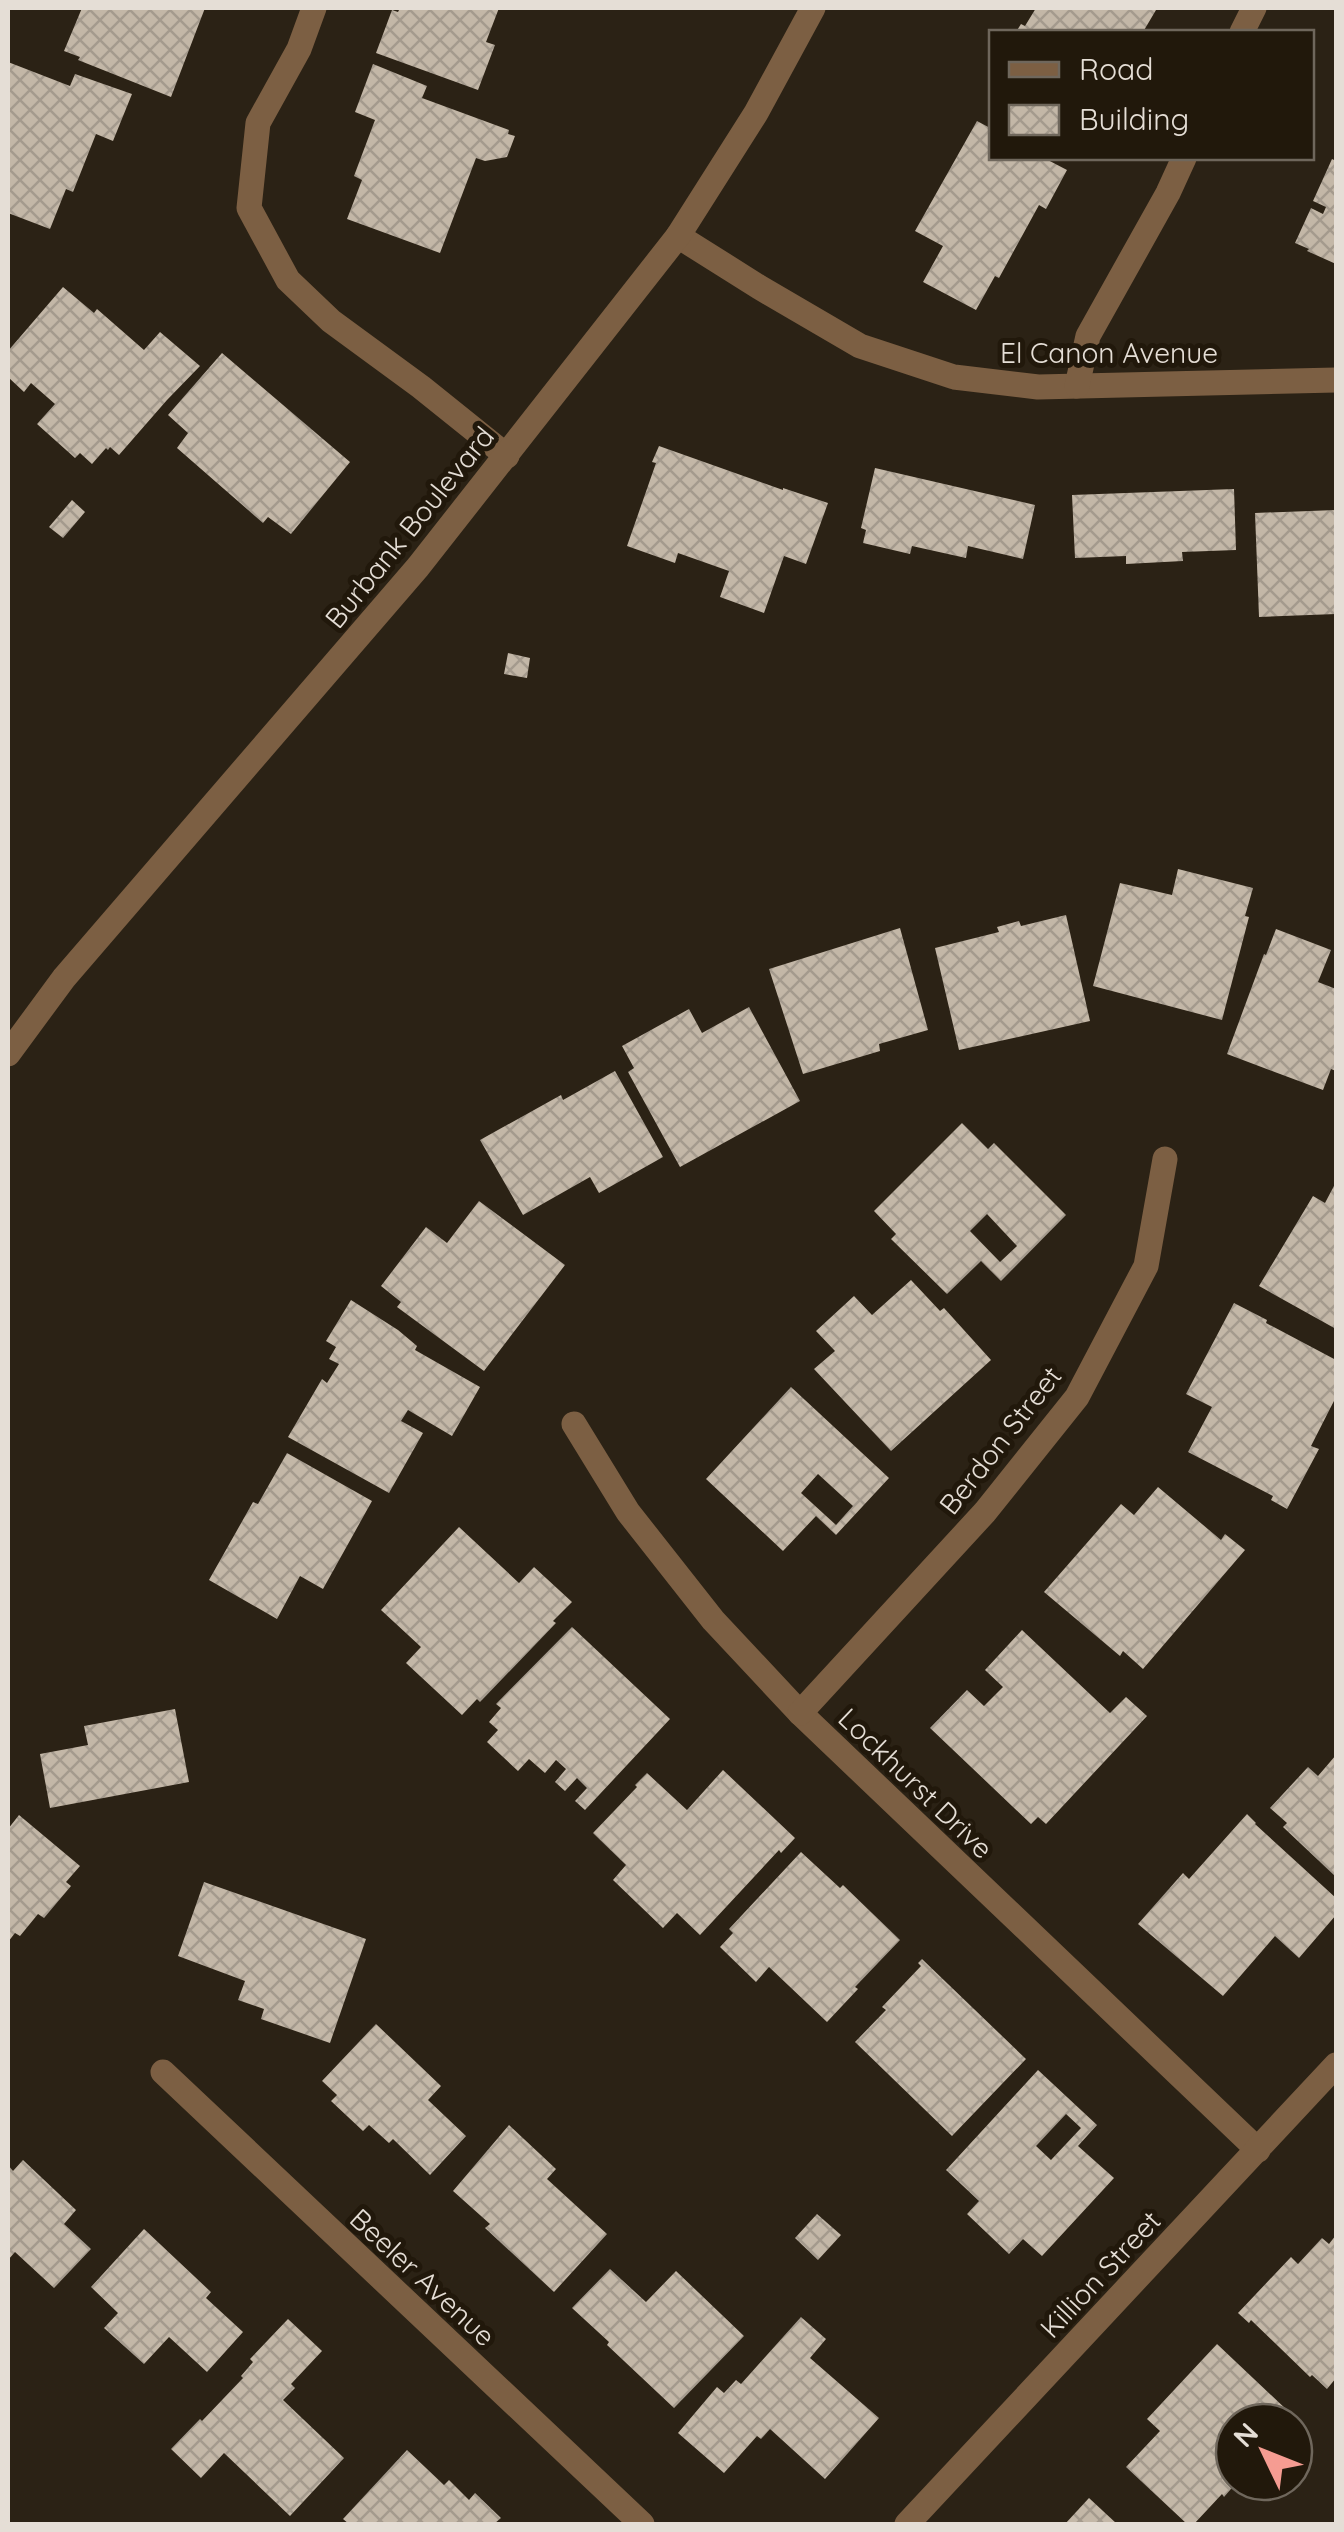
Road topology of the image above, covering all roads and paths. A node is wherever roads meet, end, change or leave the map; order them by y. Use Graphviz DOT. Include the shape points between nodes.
graph roads {
  1 [pos="314,8"];
  2 [pos="814,8"];
  3 [pos="1183,160"];
  4 [pos="678,236"];
  5 [pos="1336,380"];
  6 [pos="1076,386"];
  7 [pos="507,456"];
  8 [pos="8,1054"];
  9 [pos="1165,1159"];
  10 [pos="574,1424"];
  11 [pos="800,1713"];
  12 [pos="1336,2065"];
  13 [pos="163,2072"];
  14 [pos="1258,2150"];
  15 [pos="642,2524"];
  16 [pos="907,2524"];
  1 -- 7 [label="street" via="258,123 249,208 288,280 331,321"];
  2 -- 4 [label="street, Burbank Boulevard"];
  3 -- 6 [label="street" via="1088,336"];
  4 -- 6 [label="street, El Canon Avenue" via="860,346 954,377"];
  4 -- 7 [label="street, Burbank Boulevard"];
  5 -- 6 [label="street, El Canon Avenue"];
  7 -- 8 [label="street, Burbank Boulevard" via="64,978"];
  9 -- 11 [label="street, Berdon Street" via="1146,1266 1078,1397 986,1512"];
  10 -- 11 [label="street, Lockhurst Drive" via="628,1512 713,1620"];
  11 -- 14 [label="street, Lockhurst Drive"];
  12 -- 14 [label="street, Killion Street"];
  13 -- 15 [label="street, Beeler Avenue"];
  14 -- 16 [label="street, Killion Street"];
}
